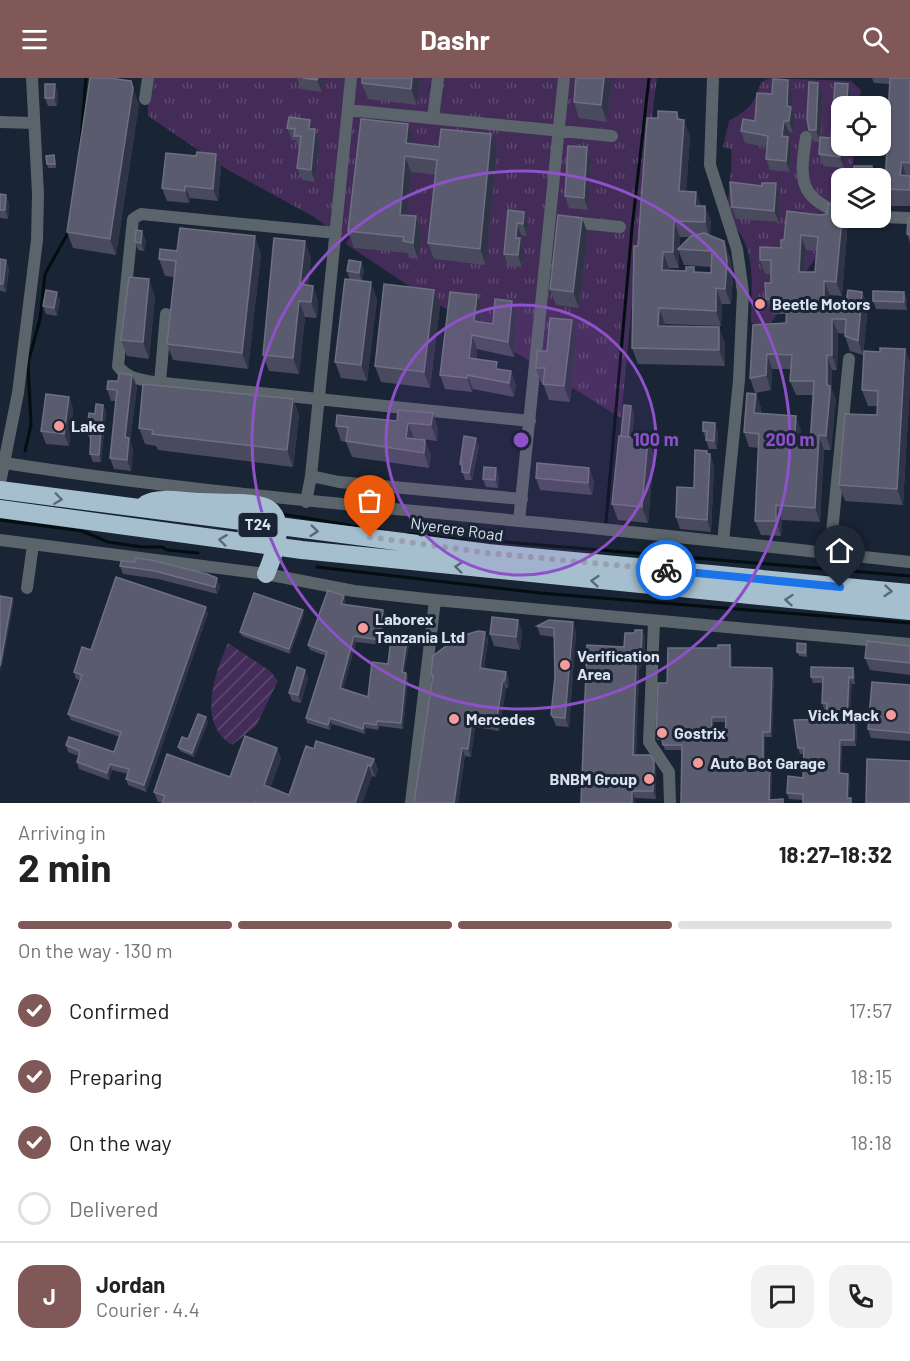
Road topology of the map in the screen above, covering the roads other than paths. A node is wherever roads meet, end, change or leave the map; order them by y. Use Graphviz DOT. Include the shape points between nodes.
graph roads {
  1 [pos="32,78"];
  2 [pos="148,78"];
  3 [pos="351,78"];
  4 [pos="438,78"];
  5 [pos="564,78"];
  6 [pos="713,78"];
  7 [pos="146,99"];
  8 [pos="348,110"];
  9 [pos="434,118"];
  10 [pos="0,122"];
  11 [pos="34,123"];
  12 [pos="559,132"];
  13 [pos="612,136"];
  14 [pos="806,137"];
  15 [pos="831,207"];
  16 [pos="891,217"];
  17 [pos="910,218"];
  18 [pos="551,220"];
  19 [pos="620,227"];
  20 [pos="336,233"];
  21 [pos="166,314"];
  22 [pos="849,359"];
  23 [pos="160,382"];
  24 [pos="318,398"];
  25 [pos="530,421"];
  26 [pos="5,463"];
  27 [pos="311,476"];
  28 [pos="0,483"];
  29 [pos="0,490"];
  30 [pos="522,499"];
  31 [pos="306,502"];
  32 [pos="0,509"];
  33 [pos="519,521"];
  34 [pos="277,527"];
  35 [pos="0,540"];
  36 [pos="723,542"];
  37 [pos="33,545"];
  38 [pos="275,547"];
  39 [pos="830,553"];
  40 [pos="910,562"];
  41 [pos="266,574"];
  42 [pos="27,588"];
  43 [pos="910,593"];
  44 [pos="435,600"];
  45 [pos="910,611"];
  46 [pos="654,621"];
  47 [pos="910,644"];
  48 [pos="411,803"];
  49 [pos="670,803"];
  1 -- 11 [label="street"];
  2 -- 7 [label="street"];
  3 -- 8 [label="street"];
  4 -- 9 [label="street"];
  5 -- 12 [label="street"];
  6 -- 36 [label="street" via="710,165 737,249 743,292 740,380"];
  8 -- 9 [label="street"];
  8 -- 20 [label="street"];
  9 -- 12 [label="street"];
  10 -- 11 [label="street"];
  11 -- 26 [label="street" via="38,194 34,283"];
  12 -- 13 [label="street"];
  12 -- 18 [label="street"];
  14 -- 15 [label="street" via="803,183 809,195"];
  16 -- 17 [label="street"];
  18 -- 19 [label="street"];
  18 -- 25 [label="street"];
  20 -- 23 [label="street" via="135,216 118,366 131,378"];
  20 -- 24 [label="street"];
  21 -- 23 [label="street"];
  22 -- 39 [label="street"];
  23 -- 24 [label="street"];
  24 -- 25 [label="street"];
  24 -- 27 [label="street"];
  25 -- 30 [label="street"];
  26 -- 28 [label="street"];
  26 -- 31 [label="street"];
  27 -- 30 [label="street"];
  27 -- 31 [label="street"];
  29 -- 34 [label="highway, Nyerere Road / T24, one-way"];
  30 -- 33 [label="street"];
  31 -- 33 [label="street"];
  38 -- 32 [label="highway, T24, one-way"];
  33 -- 36 [label="street"];
  34 -- 38 [label="highway"];
  34 -- 43 [label="highway, Nyerere Road / T24, one-way" via="507,555"];
  35 -- 37 [label="street"];
  36 -- 39 [label="street"];
  37 -- 41 [label="street"];
  37 -- 42 [label="street"];
  38 -- 41 [label="highway"];
  45 -- 38 [label="highway, T24, one-way"];
  39 -- 40 [label="street"];
  41 -- 44 [label="street" via="354,591"];
  44 -- 46 [label="street"];
  44 -- 48 [label="street"];
  46 -- 47 [label="street"];
  46 -- 49 [label="street" via="648,742 669,772"];
}
